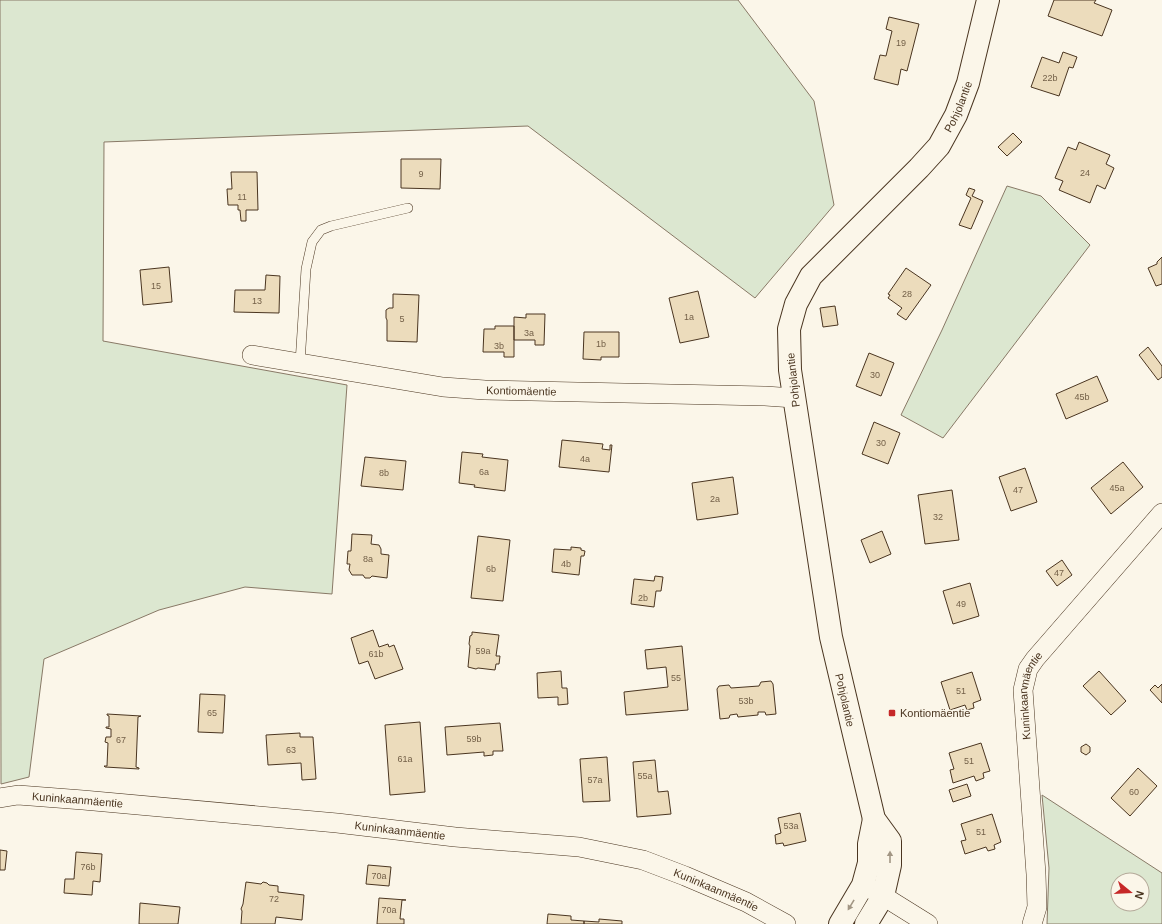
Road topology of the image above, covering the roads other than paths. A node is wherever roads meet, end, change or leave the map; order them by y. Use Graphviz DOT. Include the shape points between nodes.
graph roads {
  1 [pos="988,0"];
  2 [pos="408,208"];
  3 [pos="252,355"];
  4 [pos="300,363"];
  5 [pos="794,398"];
  6 [pos="1162,513"];
  7 [pos="0,798"];
  8 [pos="874,819"];
  9 [pos="863,886"];
  10 [pos="883,896"];
  11 [pos="786,924"];
  12 [pos="840,924"];
  13 [pos="866,924"];
  14 [pos="928,924"];
  15 [pos="1032,924"];
  1 -- 5 [label="street, Pohjolantie" via="968,83 956,115 939,146 810,276 796,304 789,329"];
  2 -- 4 [label="lane" via="331,226 321,230 312,242 306,269"];
  3 -- 4 [label="street, Kontiomäentie"];
  4 -- 5 [label="street, Kontiomäentie" via="443,387 484,390"];
  5 -- 8 [label="street, Pohjolantie" via="831,637"];
  6 -- 15 [label="street, Kuninkaanmäentie" via="1028,669 1023,690 1036,874 1037,907"];
  7 -- 11 [label="street, Kuninkaanmäentie" via="18,795 83,800 578,847 643,860 746,902"];
  8 -- 9 [label="street, Pohjolantie" via="869,863"];
  10 -- 8 [label="street, Pohjolantie, one-way" via="890,865 890,841"];
  9 -- 10 [label="street"];
  9 -- 12 [label="street, Pohjolantie, one-way"];
  10 -- 13 [label="street, Pohjolantie"];
  10 -- 14 [label="street"];
}
